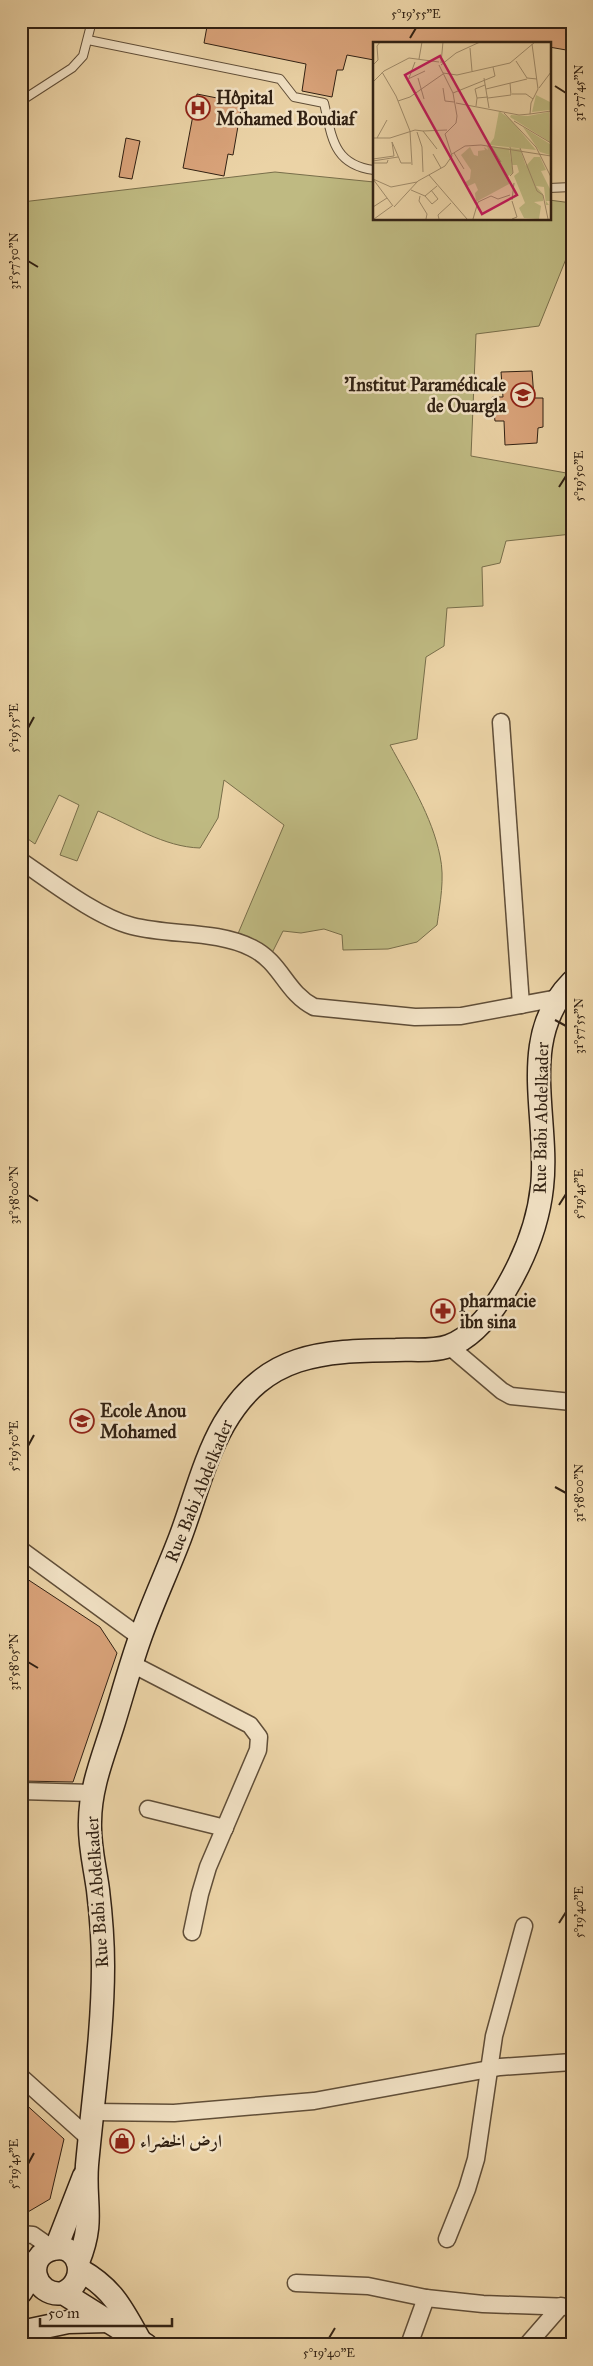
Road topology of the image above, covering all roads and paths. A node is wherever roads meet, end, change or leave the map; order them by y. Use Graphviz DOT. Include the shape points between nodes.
graph roads {
  1 [pos="92,21"];
  2 [pos="88,40"];
  3 [pos="21,101"];
  4 [pos="373,170"];
  5 [pos="572,187"];
  6 [pos="550,188"];
  7 [pos="501,722"];
  8 [pos="21,862"];
  9 [pos="565,990"];
  10 [pos="521,1005"];
  11 [pos="449,1346"];
  12 [pos="572,1402"];
  13 [pos="21,1550"];
  14 [pos="140,1637"];
  15 [pos="132,1664"];
  16 [pos="21,1790"];
  17 [pos="92,1793"];
  18 [pos="148,1809"];
  19 [pos="225,1828"];
  20 [pos="524,1926"];
  21 [pos="192,1932"];
  22 [pos="572,2062"];
  23 [pos="487,2070"];
  24 [pos="21,2077"];
  25 [pos="93,2112"];
  26 [pos="90,2139"];
  27 [pos="87,2171"];
  28 [pos="21,2234"];
  29 [pos="447,2239"];
  30 [pos="55,2248"];
  31 [pos="30,2264"];
  32 [pos="79,2266"];
  33 [pos="296,2283"];
  34 [pos="21,2292"];
  35 [pos="62,2293"];
  36 [pos="426,2298"];
  37 [pos="566,2307"];
  38 [pos="108,2321"];
  39 [pos="21,2332"];
  40 [pos="143,2342"];
  41 [pos="409,2345"];
  42 [pos="526,2345"];
  1 -- 2 [label="lane"];
  2 -- 3 [label="lane" via="83,56 72,68"];
  2 -- 4 [label="lane" via="280,79 294,97 324,103 336,150 353,164"];
  5 -- 6 [label="lane"];
  7 -- 10 [label="street"];
  8 -- 10 [label="street" via="119,922 223,940 252,949 271,962 299,999 314,1007 416,1017 461,1016"];
  9 -- 10 [label="street"];
  9 -- 11 [label="main road, Rue Babi Abdelkader" via="548,1017 539,1060 543,1176 536,1221 518,1267 494,1308 477,1327"];
  11 -- 12 [label="street" via="511,1396"];
  11 -- 14 [label="main road, Rue Babi Abdelkader" via="324,1354 296,1360 271,1372 256,1384 238,1401 219,1432"];
  13 -- 14 [label="street"];
  14 -- 15 [label="main road, Rue Babi Abdelkader"];
  15 -- 17 [label="main road, Rue Babi Abdelkader"];
  15 -- 19 [label="street" via="256,1730 258,1750"];
  16 -- 17 [label="street"];
  17 -- 25 [label="main road, Rue Babi Abdelkader" via="91,1841 98,1888 103,1970"];
  18 -- 19 [label="street"];
  19 -- 21 [label="street" via="200,1894"];
  20 -- 23 [label="street"];
  22 -- 23 [label="street"];
  23 -- 25 [label="street" via="314,2101 174,2112"];
  23 -- 29 [label="street" via="476,2159"];
  24 -- 26 [label="street"];
  25 -- 26 [label="main road, Rue Babi Abdelkader"];
  26 -- 27 [label="main road, Rue Babi Abdelkader"];
  27 -- 30 [label="main road"];
  27 -- 32 [label="main road" via="89,2229"];
  28 -- 30 [label="street" via="33,2235"];
  30 -- 31 [label="main road"];
  30 -- 32 [label="main road" via="70,2252"];
  31 -- 34 [label="main road"];
  31 -- 35 [label="main road" via="35,2278 45,2290"];
  32 -- 35 [label="main road" via="76,2284"];
  32 -- 40 [label="main road" via="114,2297"];
  33 -- 36 [label="street" via="368,2286"];
  35 -- 38 [label="main road"];
  35 -- 39 [label="main road"];
  36 -- 37 [label="street"];
  36 -- 41 [label="street"];
  37 -- 42 [label="street"];
  38 -- 39 [label="main road" via="68,2322"];
  38 -- 40 [label="main road"];
}
